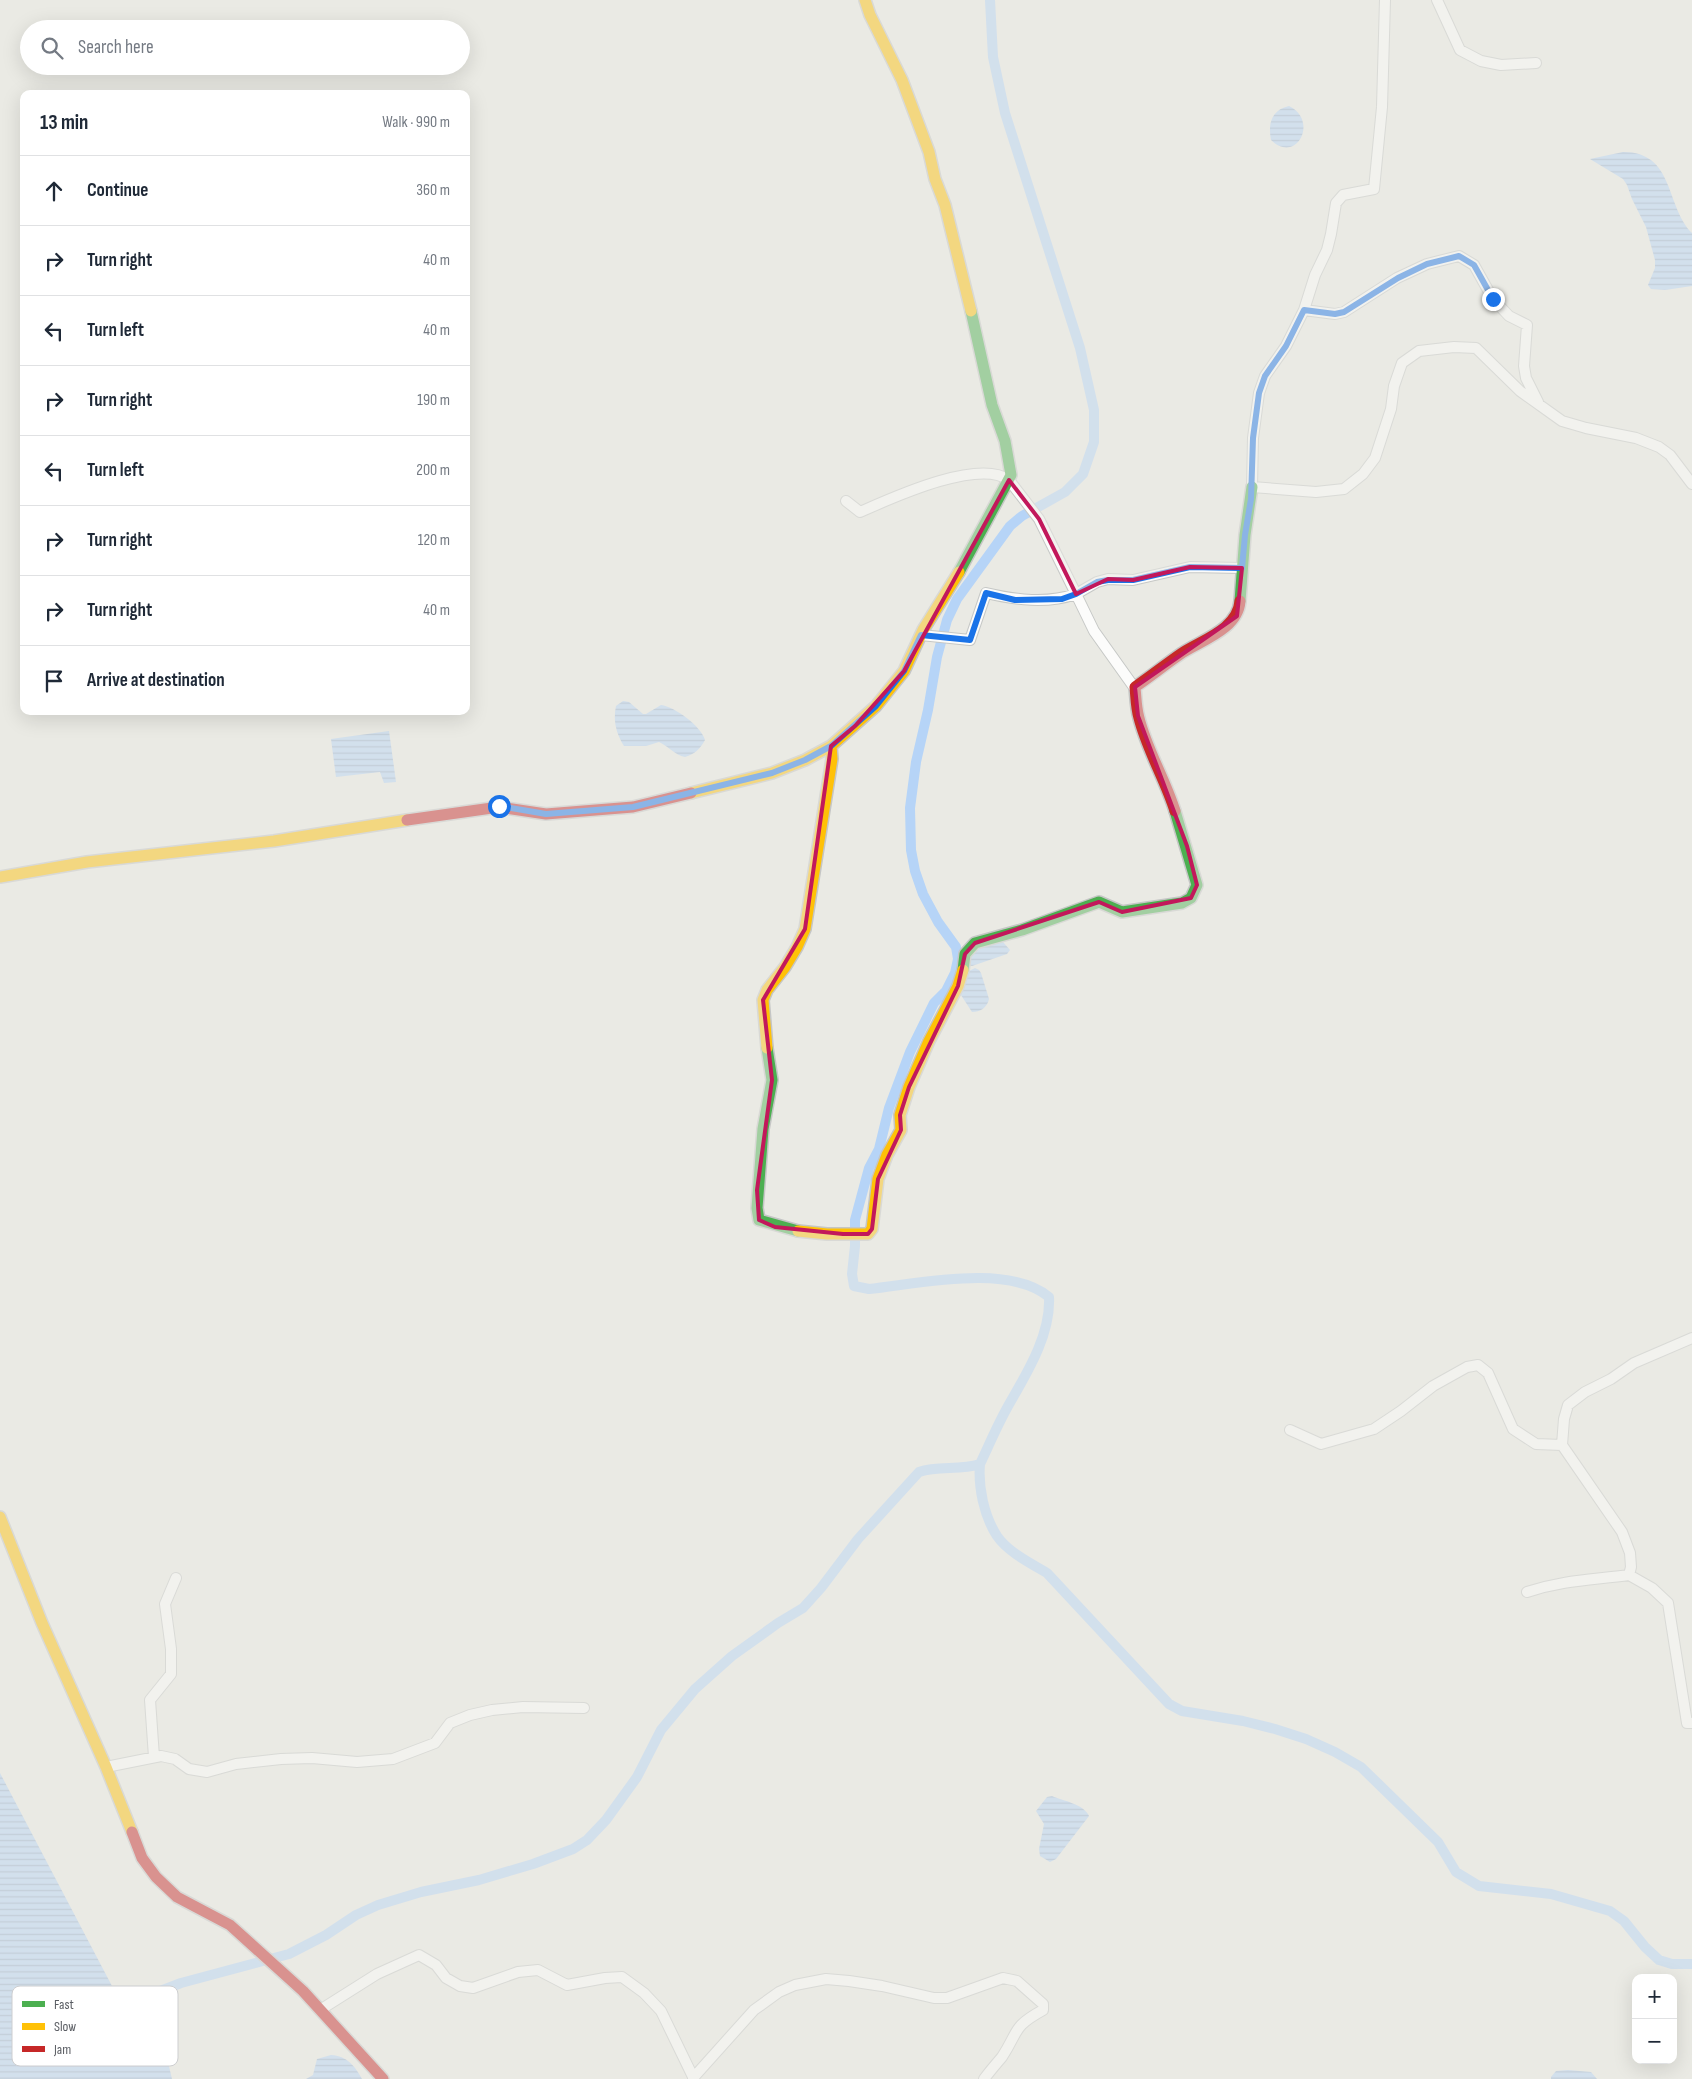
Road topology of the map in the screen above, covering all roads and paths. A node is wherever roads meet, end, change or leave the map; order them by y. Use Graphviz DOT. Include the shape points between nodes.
graph roads {
  1 [pos="865,0"];
  2 [pos="1385,0"];
  3 [pos="1437,0"];
  4 [pos="1536,63"];
  5 [pos="1304,310"];
  6 [pos="1538,404"];
  7 [pos="1009,480"];
  8 [pos="1692,484"];
  9 [pos="1252,487"];
  10 [pos="846,501"];
  11 [pos="1242,568"];
  12 [pos="1076,594"];
  13 [pos="921,635"];
  14 [pos="1136,690"];
  15 [pos="831,746"];
  16 [pos="0,877"];
  17 [pos="1692,1338"];
  18 [pos="1290,1430"];
  19 [pos="1562,1444"];
  20 [pos="0,1517"];
  21 [pos="1628,1575"];
  22 [pos="176,1578"];
  23 [pos="1527,1592"];
  24 [pos="584,1708"];
  25 [pos="1692,1723"];
  26 [pos="154,1757"];
  27 [pos="106,1767"];
  28 [pos="320,2010"];
  29 [pos="383,2079"];
  30 [pos="693,2079"];
  31 [pos="984,2079"];
  1 -- 7 [label="street" via="902,80 945,205 992,405 1005,441"];
  2 -- 5 [label="street" via="1382,107 1374,189 1343,196 1336,203 1327,250"];
  3 -- 4 [label="street" via="1460,50 1481,62 1500,65"];
  5 -- 6 [label="street" via="1344,312 1398,278 1427,264 1459,256 1474,265 1493,299 1509,316 1527,325 1524,366"];
  5 -- 9 [label="street" via="1286,346 1265,376 1259,393 1253,438"];
  6 -- 8 [label="street" via="1562,421 1636,438 1660,447 1670,454"];
  6 -- 9 [label="street" via="1476,348 1419,351 1402,363 1382,439 1375,458 1363,474 1344,489 1316,492"];
  7 -- 10 [label="street" via="985,473 951,477 860,512"];
  7 -- 12 [label="street" via="1039,520"];
  7 -- 13 [label="street"];
  9 -- 11 [label="street"];
  11 -- 12 [label="street" via="1190,567 1133,580 1097,582"];
  11 -- 14 [label="street" via="1237,616"];
  12 -- 13 [label="street" via="1062,599 1015,600 986,593 970,640"];
  12 -- 14 [label="street" via="1094,631"];
  13 -- 15 [label="street" via="904,671 876,706"];
  14 -- 15 [label="street" via="1138,716 1187,846 1197,885 1191,898 1122,912 1099,902 975,943 965,954 958,986 909,1087 900,1115 901,1130 878,1179 875,1214 868,1234 818,1233 775,1227 760,1220 757,1208 763,1129 772,1080 763,1000 805,929 832,759"];
  15 -- 16 [label="street" via="772,773 633,807 546,814 499,806 274,841 87,862"];
  17 -- 19 [label="street" via="1634,1363 1568,1405"];
  18 -- 19 [label="street" via="1321,1444 1374,1429 1433,1386 1467,1366 1478,1366 1488,1373 1513,1429 1536,1444"];
  19 -- 21 [label="street" via="1622,1532 1630,1553"];
  20 -- 27 [label="street" via="42,1623"];
  21 -- 23 [label="street" via="1583,1579"];
  21 -- 25 [label="street" via="1652,1588 1668,1603 1688,1723"];
  22 -- 26 [label="street" via="165,1604 171,1674 150,1700"];
  24 -- 26 [label="street" via="522,1707 470,1715 450,1723 435,1743 393,1759 358,1762 281,1759 236,1764 208,1772 190,1769 175,1759"];
  26 -- 27 [label="street"];
  27 -- 28 [label="street" via="142,1858 156,1877 177,1897 230,1925"];
  28 -- 29 [label="street"];
  28 -- 30 [label="street" via="376,1974 419,1955 436,1965 446,1978 460,1986 473,1988 518,1972 538,1970 567,1985 622,1977 661,2011"];
  30 -- 31 [label="street" via="754,2010 795,1985 826,1979 841,1980 947,1998 1003,1978 1017,1981 1043,2004 1043,2010 1018,2027"];
}
